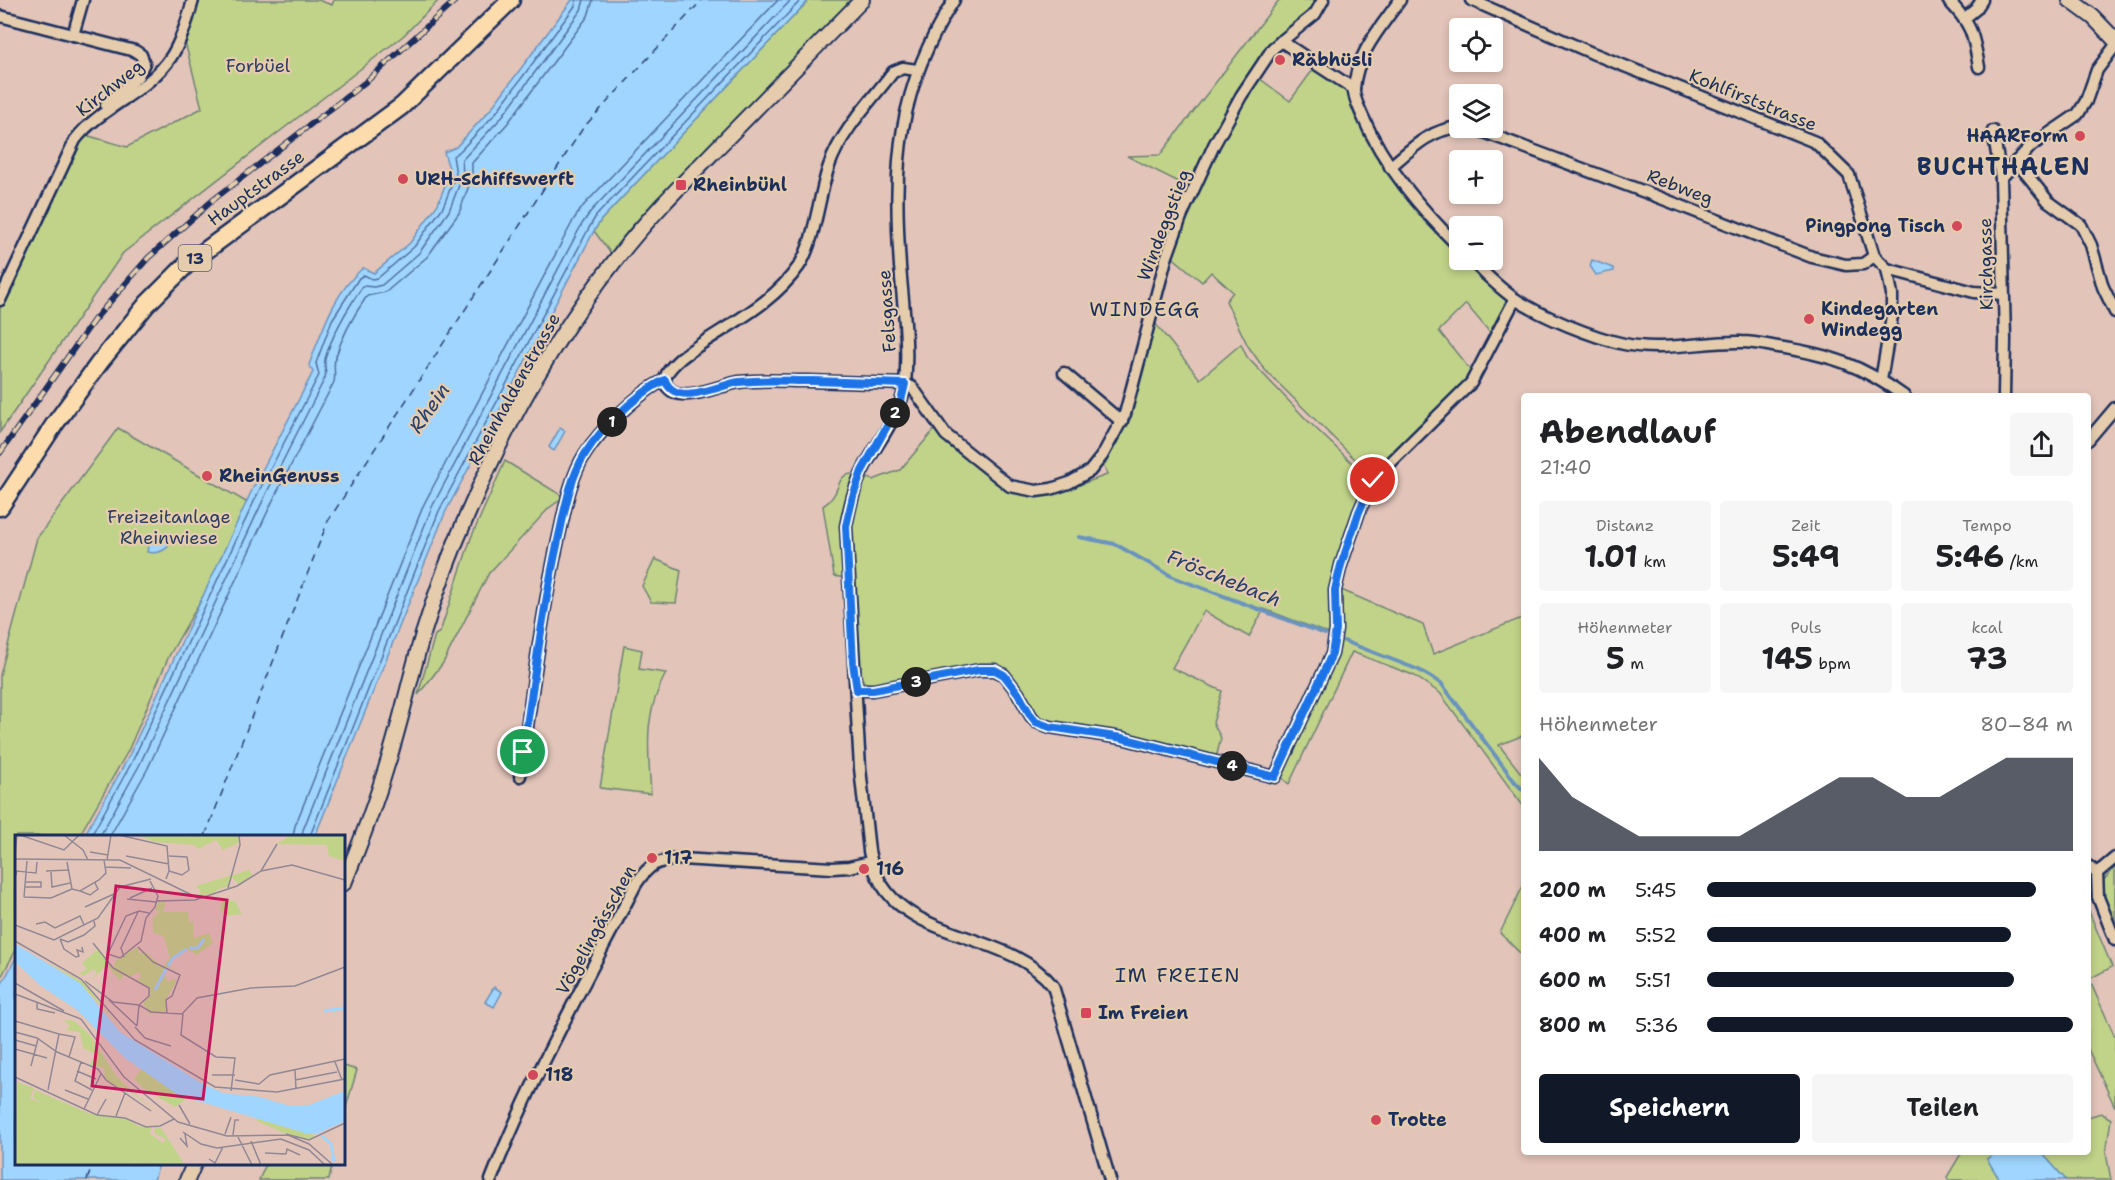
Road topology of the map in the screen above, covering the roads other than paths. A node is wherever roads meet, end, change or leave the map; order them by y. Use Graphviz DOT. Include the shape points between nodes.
graph roads {
  1 [pos="82,0"];
  2 [pos="193,0"];
  3 [pos="511,0"];
  4 [pos="862,0"];
  5 [pos="954,0"];
  6 [pos="1323,0"];
  7 [pos="1400,0"];
  8 [pos="1471,0"];
  9 [pos="1948,0"];
  10 [pos="1982,0"];
  11 [pos="2070,0"];
  12 [pos="0,16"];
  13 [pos="1965,18"];
  14 [pos="73,35"];
  15 [pos="2114,40"];
  16 [pos="1281,41"];
  17 [pos="1979,67"];
  18 [pos="917,70"];
  19 [pos="1354,89"];
  20 [pos="103,114"];
  21 [pos="1449,128"];
  22 [pos="1992,131"];
  23 [pos="1500,138"];
  24 [pos="2016,161"];
  25 [pos="1390,167"];
  26 [pos="2001,178"];
  27 [pos="1449,237"];
  28 [pos="1874,256"];
  29 [pos="1887,269"];
  30 [pos="1481,270"];
  31 [pos="2003,294"];
  32 [pos="1515,299"];
  33 [pos="0,300"];
  34 [pos="2115,312"];
  35 [pos="1064,374"];
  36 [pos="665,380"];
  37 [pos="1881,380"];
  38 [pos="905,384"];
  39 [pos="1900,393"];
  40 [pos="2004,393"];
  41 [pos="2115,408"];
  42 [pos="1122,422"];
  43 [pos="2091,436"];
  44 [pos="0,507"];
  45 [pos="857,690"];
  46 [pos="520,776"];
  47 [pos="2115,858"];
  48 [pos="871,862"];
  49 [pos="2091,868"];
  50 [pos="2097,873"];
  51 [pos="345,881"];
  52 [pos="2115,940"];
  53 [pos="194,1165"];
  54 [pos="186,1180"];
  55 [pos="491,1180"];
  56 [pos="1110,1180"];
  1 -- 14 [label="street"];
  2 -- 20 [label="street, Kirchweg" via="171,57 140,87"];
  3 -- 44 [label="main road, Hauptstrasse / 13" via="402,106 186,265 147,304 100,362"];
  4 -- 51 [label="main road, Rheinhaldenstrasse" via="684,182 624,250 572,320 530,389 499,446 445,570 381,784"];
  5 -- 18 [label="street, Felsgasse"];
  6 -- 16 [label="street, Windeggstieg" via="1315,14"];
  7 -- 19 [label="street" via="1362,55"];
  8 -- 28 [label="street, Kohlfirststrasse" via="1815,142 1849,175"];
  9 -- 13 [label="street"];
  10 -- 13 [label="street"];
  11 -- 15 [label="main road"];
  12 -- 14 [label="street"];
  13 -- 17 [label="street" via="1974,34"];
  14 -- 20 [label="street" via="135,51 144,58 138,76 106,104"];
  15 -- 24 [label="street" via="2078,114"];
  16 -- 19 [label="street"];
  16 -- 42 [label="street, Windeggstieg" via="1235,106 1181,217 1158,284"];
  18 -- 36 [label="street" via="903,68 893,72 838,144 799,266 772,297 669,368"];
  18 -- 38 [label="street, Felsgasse" via="905,112 896,208 907,345"];
  19 -- 25 [label="street" via="1371,135"];
  20 -- 33 [label="street, Kirchweg" via="75,140"];
  21 -- 25 [label="street" via="1423,138"];
  22 -- 26 [label="street, Kirchgasse"];
  23 -- 28 [label="street, Rebweg" via="1812,257 1846,265 1863,264"];
  24 -- 26 [label="street"];
  24 -- 34 [label="street" via="2048,201 2081,225"];
  25 -- 27 [label="street"];
  26 -- 31 [label="street, Kirchgasse"];
  28 -- 29 [label="street, Kohlfirststrasse"];
  29 -- 31 [label="street" via="1974,292"];
  29 -- 37 [label="street" via="1892,316"];
  30 -- 32 [label="street"];
  31 -- 40 [label="street, Kirchgasse"];
  32 -- 37 [label="street" via="1575,329 1625,344 1744,342 1818,353"];
  32 -- 45 [label="street" via="1471,383 1373,480 1335,590 1332,654 1275,777 1122,738 1036,722 1009,680 995,670"];
  35 -- 42 [label="street"];
  36 -- 38 [label="street" via="672,391 684,395 764,380"];
  36 -- 46 [label="street" via="621,412 585,454 568,496 549,581"];
  37 -- 39 [label="street"];
  38 -- 42 [label="street, Windeggstieg" via="912,387 946,435 1010,486 1027,490 1051,489 1090,471"];
  38 -- 45 [label="street, Felsgasse" via="901,401 862,471 846,526"];
  41 -- 43 [label="street"];
  45 -- 48 [label="street, Felsgasse" via="860,768"];
  47 -- 50 [label="street"];
  48 -- 55 [label="street, Vögelingässchen" via="832,868 681,859 658,861 646,869 510,1131"];
  48 -- 56 [label="street" via="899,904 925,923 1013,955 1053,986"];
  49 -- 50 [label="street"];
  50 -- 52 [label="street" via="2098,897"];
  53 -- 54 [label="main road"];
}
